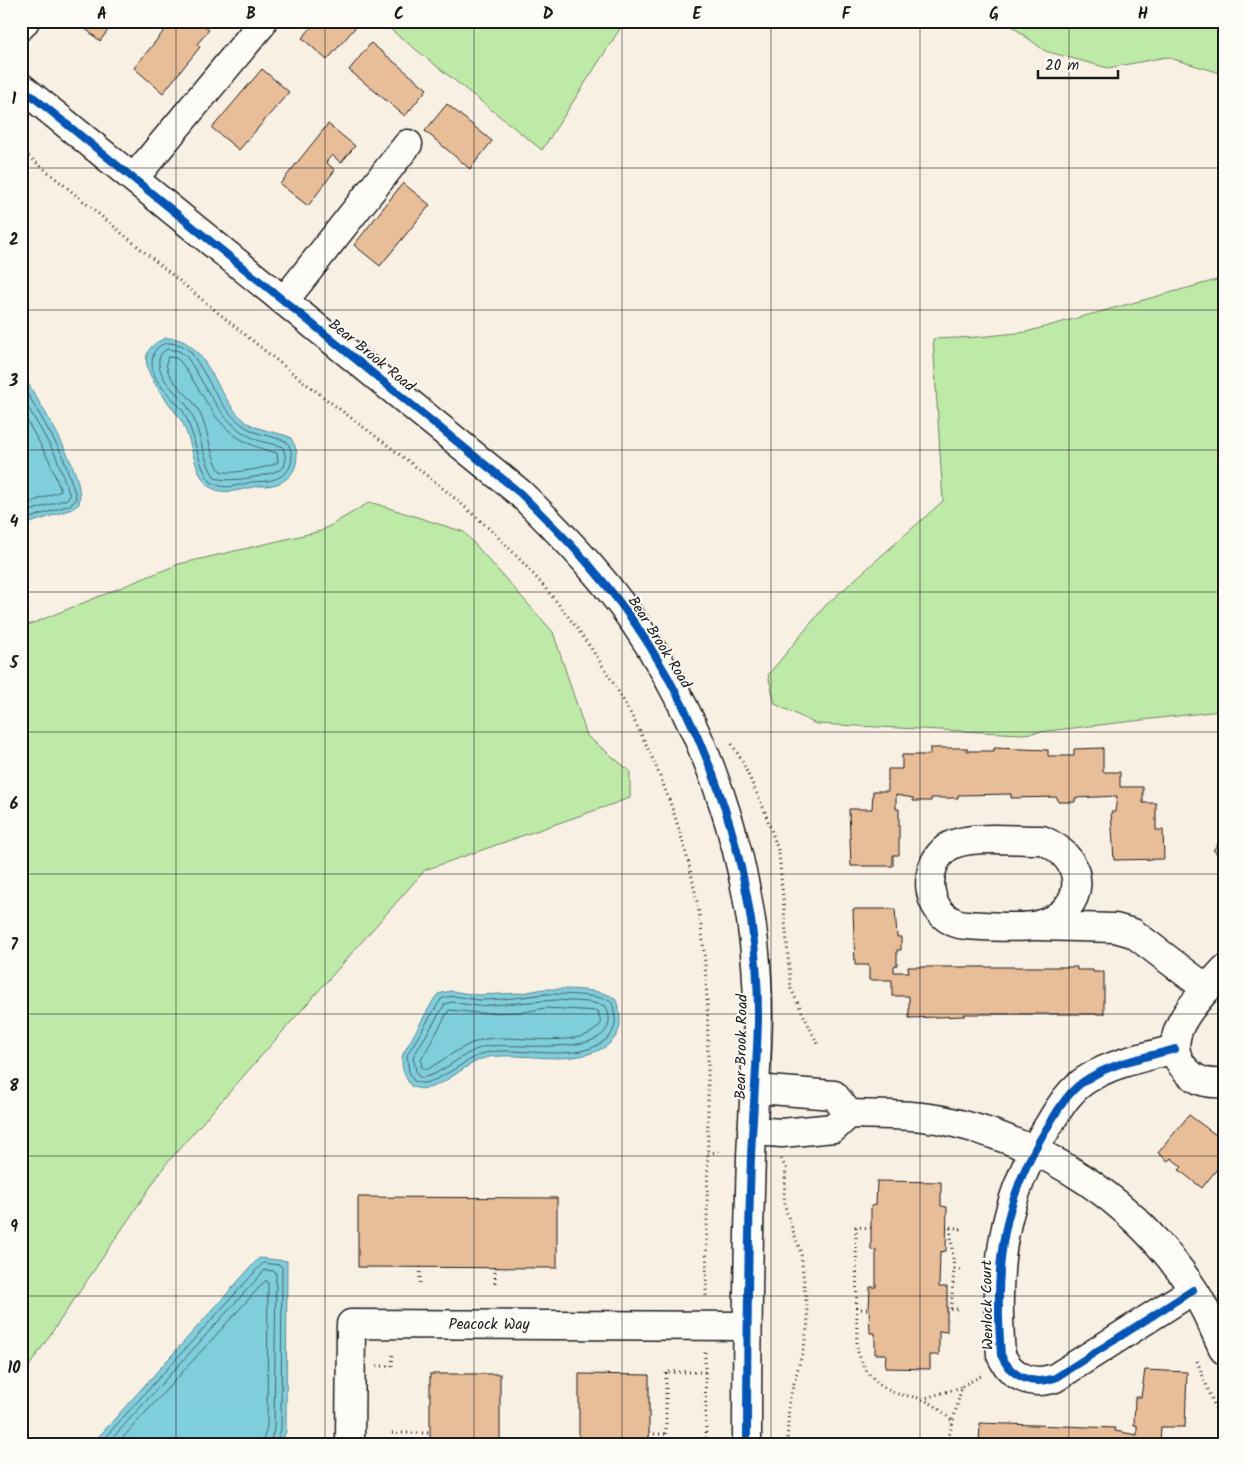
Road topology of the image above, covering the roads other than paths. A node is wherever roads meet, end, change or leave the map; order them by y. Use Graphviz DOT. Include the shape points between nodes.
graph roads {
  1 [pos="25,21"];
  2 [pos="261,25"];
  3 [pos="21,26"];
  4 [pos="21,87"];
  5 [pos="408,144"];
  6 [pos="134,178"];
  7 [pos="284,301"];
  8 [pos="1036,926"];
  9 [pos="1216,980"];
  10 [pos="1175,1049"];
  11 [pos="1224,1083"];
  12 [pos="755,1089"];
  13 [pos="849,1114"];
  14 [pos="752,1131"];
  15 [pos="1033,1149"];
  16 [pos="1194,1290"];
  17 [pos="747,1326"];
  18 [pos="1224,1350"];
  19 [pos="350,1444"];
  20 [pos="747,1444"];
  1 -- 3 [label="street"];
  2 -- 6 [label="street"];
  4 -- 6 [label="street, Bear Brook Road"];
  5 -- 7 [label="street"];
  6 -- 7 [label="street, Bear Brook Road"];
  7 -- 12 [label="street, Bear Brook Road" via="520,493 574,546 614,594 649,644 685,709 710,766 730,824 745,885 755,958 758,1018"];
  8 -- 8 [label="street" via="963,925 948,919 935,904 929,888 930,873 936,860 948,847 964,841 1042,840 1057,846 1070,858 1076,874 1076,888 1071,904 1060,916"];
  8 -- 9 [label="street" via="1115,928 1134,933"];
  9 -- 10 [label="street" via="1179,1025"];
  10 -- 11 [label="street" via="1181,1065 1193,1077 1208,1084"];
  10 -- 15 [label="street" via="1110,1067 1087,1079 1066,1098"];
  12 -- 13 [label="street" via="834,1094"];
  12 -- 14 [label="street, Bear Brook Road"];
  13 -- 14 [label="street" via="834,1128 782,1133"];
  13 -- 15 [label="street" via="945,1121 990,1132"];
  14 -- 17 [label="street, Bear Brook Road"];
  15 -- 16 [label="street" via="1094,1184 1134,1217 1165,1250"];
  15 -- 16 [label="street, Wenlock Court" via="1002,1241 999,1264 999,1332 1006,1368 1021,1378 1033,1381 1055,1378"];
  16 -- 18 [label="street"];
  17 -- 19 [label="street, Peacock Way" via="351,1324"];
  17 -- 20 [label="street, Bear Brook Road"];
}
